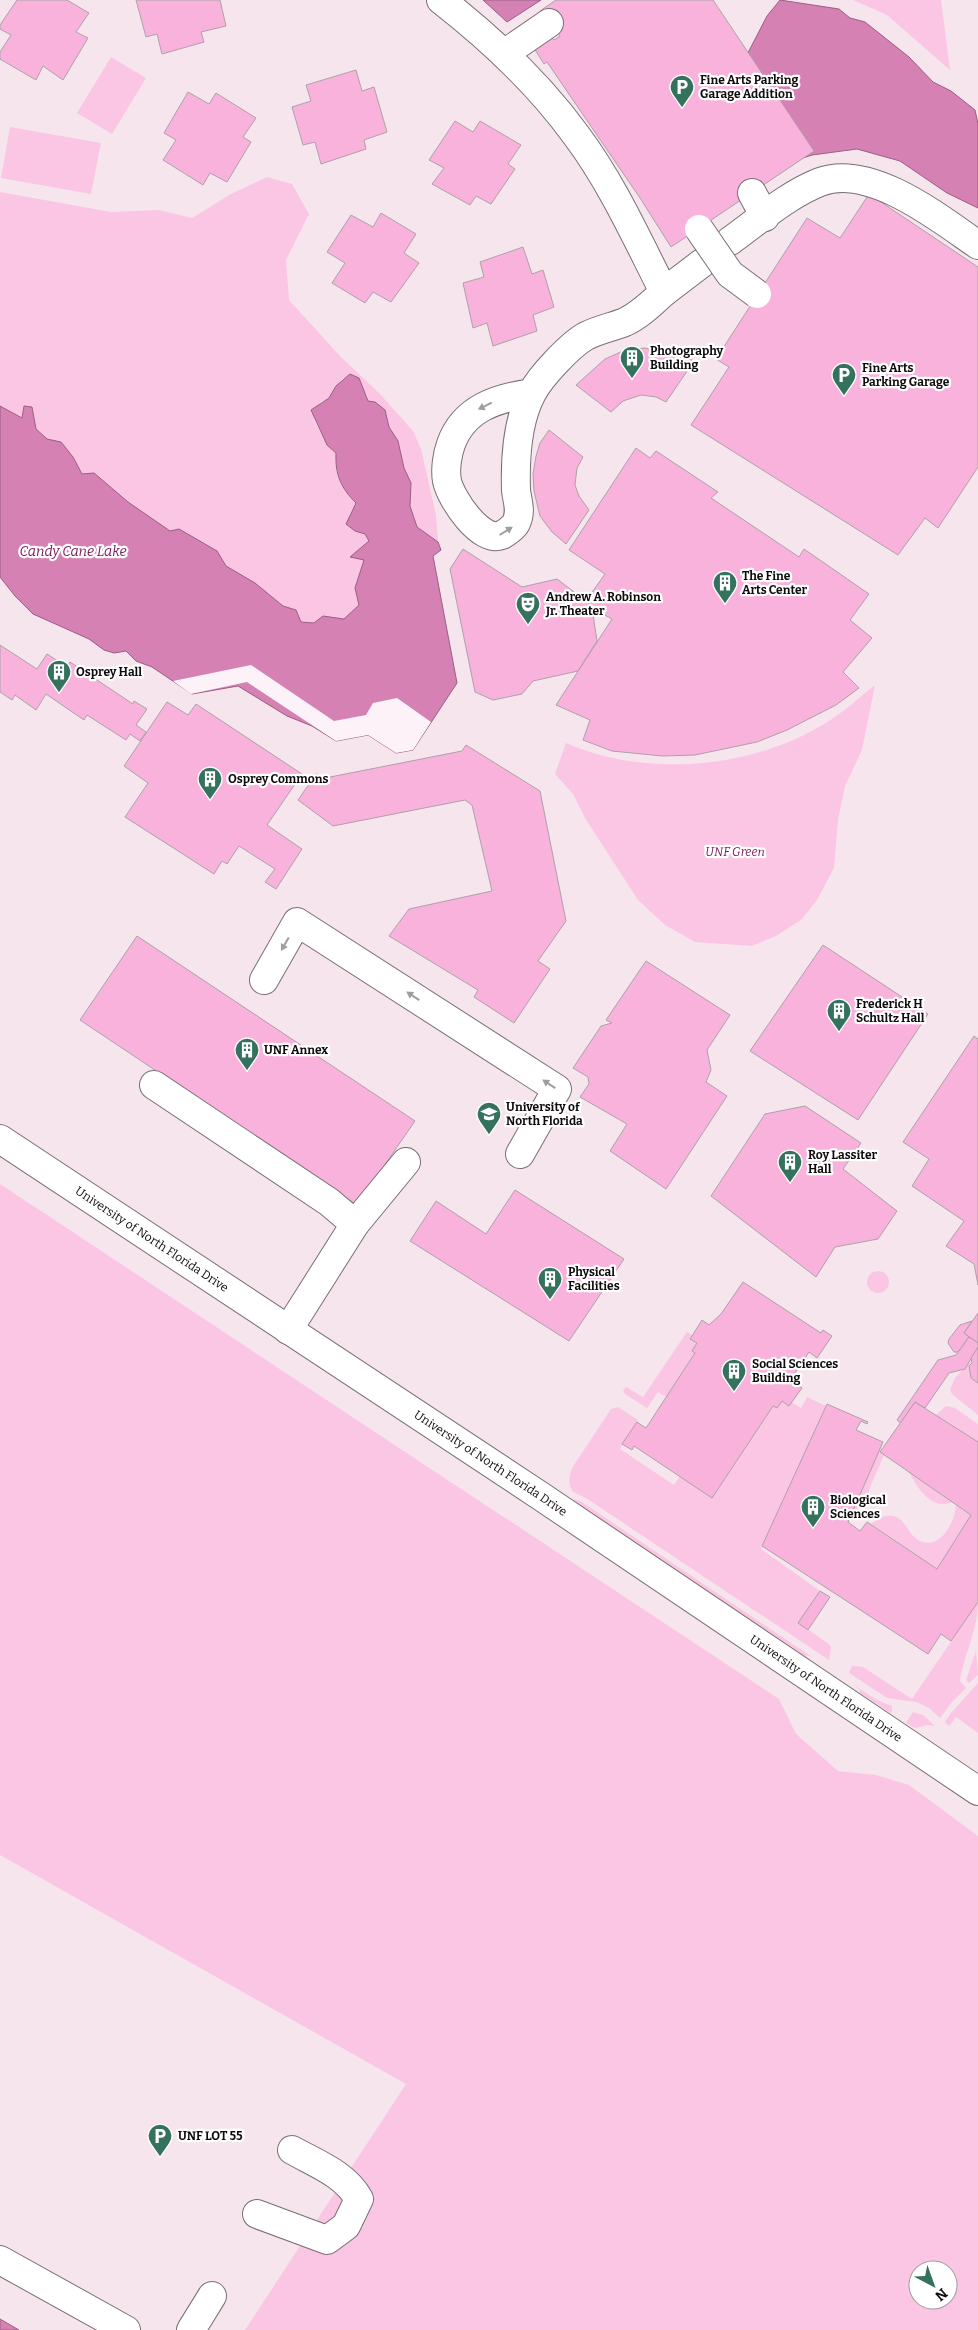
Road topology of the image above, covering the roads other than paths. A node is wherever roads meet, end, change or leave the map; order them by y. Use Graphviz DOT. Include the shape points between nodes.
graph roads {
  1 [pos="442,0"];
  2 [pos="549,23"];
  3 [pos="504,54"];
  4 [pos="752,193"];
  5 [pos="765,216"];
  6 [pos="698,228"];
  7 [pos="730,241"];
  8 [pos="978,245"];
  9 [pos="702,263"];
  10 [pos="664,292"];
  11 [pos="757,294"];
  12 [pos="532,393"];
  13 [pos="264,980"];
  14 [pos="154,1084"];
  15 [pos="0,1139"];
  16 [pos="520,1154"];
  17 [pos="406,1162"];
  18 [pos="355,1224"];
  19 [pos="288,1330"];
  20 [pos="978,1791"];
  21 [pos="292,2150"];
  22 [pos="257,2214"];
  23 [pos="0,2260"];
  24 [pos="212,2296"];
  25 [pos="126,2330"];
  26 [pos="191,2330"];
  1 -- 3 [label="street"];
  2 -- 3 [label="street"];
  3 -- 10 [label="street" via="546,96 577,136 620,207"];
  4 -- 5 [label="street"];
  5 -- 7 [label="street"];
  5 -- 8 [label="street" via="815,184 846,178 890,190"];
  6 -- 11 [label="street, bridge" via="730,274"];
  9 -- 10 [label="street"];
  10 -- 12 [label="street" via="642,312 626,321 585,336 563,353"];
  12 -- 12 [label="street, one-way" via="506,397 480,408 457,428 447,455 447,482 457,502 472,524 492,536 502,535 516,524 520,509 516,491 517,450 523,416"];
  16 -- 13 [label="street, one-way" via="557,1089 297,922"];
  14 -- 18 [label="street" via="329,1202"];
  15 -- 19 [label="street, University of North Florida Drive"];
  17 -- 18 [label="street"];
  18 -- 19 [label="street"];
  19 -- 20 [label="street, University of North Florida Drive"];
  21 -- 22 [label="street" via="344,2178 353,2187 360,2199 346,2226 327,2240"];
  23 -- 25 [label="street"];
  24 -- 26 [label="street"];
}
